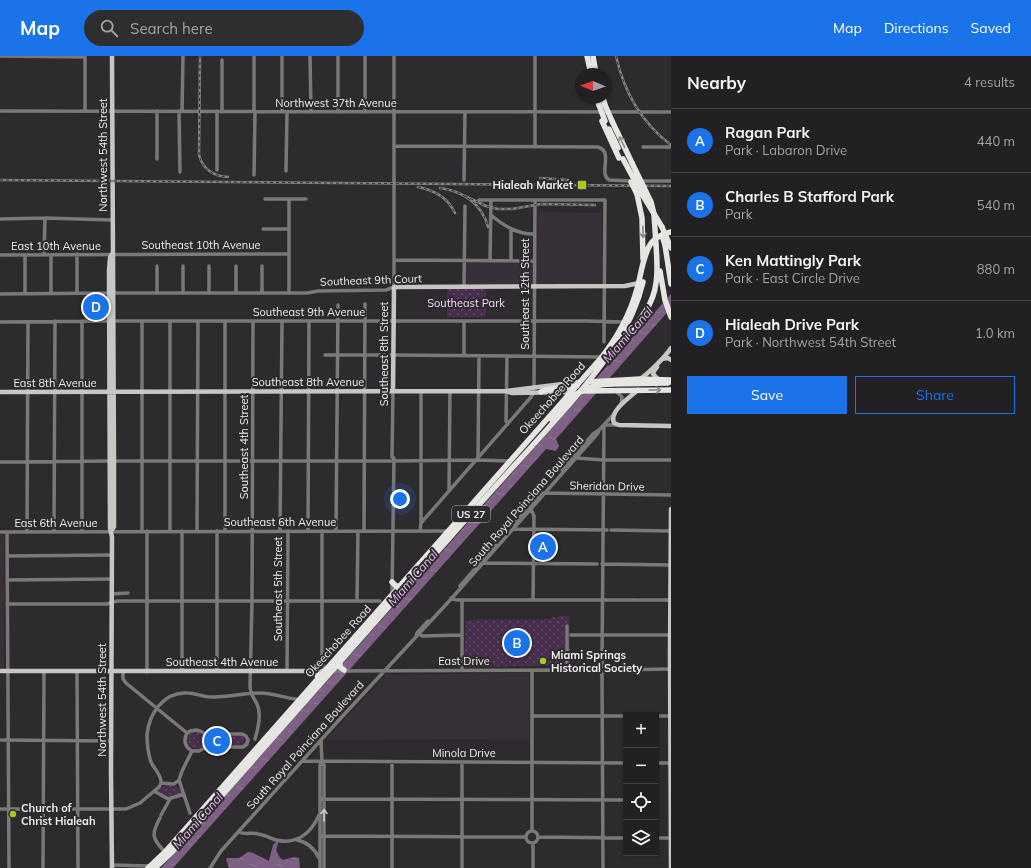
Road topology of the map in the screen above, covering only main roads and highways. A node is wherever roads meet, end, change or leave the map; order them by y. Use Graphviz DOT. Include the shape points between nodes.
graph roads {
  1 [pos="112,56"];
  2 [pos="583,56"];
  3 [pos="587,56"];
  4 [pos="593,56"];
  5 [pos="586,68"];
  6 [pos="590,68"];
  7 [pos="595,68"];
  8 [pos="600,105"];
  9 [pos="639,194"];
  10 [pos="661,228"];
  11 [pos="671,232"];
  12 [pos="671,236"];
  13 [pos="671,248"];
  14 [pos="658,263"];
  15 [pos="640,277"];
  16 [pos="639,283"];
  17 [pos="671,284"];
  18 [pos="629,286"];
  19 [pos="394,287"];
  20 [pos="637,290"];
  21 [pos="638,300"];
  22 [pos="671,317"];
  23 [pos="112,321"];
  24 [pos="671,348"];
  25 [pos="611,353"];
  26 [pos="661,360"];
  27 [pos="671,360"];
  28 [pos="598,373"];
  29 [pos="640,379"];
  30 [pos="658,379"];
  31 [pos="591,381"];
  32 [pos="609,381"];
  33 [pos="671,381"];
  34 [pos="578,384"];
  35 [pos="534,390"];
  36 [pos="638,390"];
  37 [pos="671,390"];
  38 [pos="393,391"];
  39 [pos="582,391"];
  40 [pos="0,392"];
  41 [pos="112,392"];
  42 [pos="541,392"];
  43 [pos="561,392"];
  44 [pos="571,392"];
  45 [pos="565,399"];
  46 [pos="671,426"];
  47 [pos="112,461"];
  48 [pos="479,497"];
  49 [pos="671,509"];
  50 [pos="671,531"];
  51 [pos="111,532"];
  52 [pos="671,565"];
  53 [pos="392,582"];
  54 [pos="401,586"];
  55 [pos="392,596"];
  56 [pos="671,600"];
  57 [pos="388,607"];
  58 [pos="670,635"];
  59 [pos="337,667"];
  60 [pos="670,669"];
  61 [pos="344,670"];
  62 [pos="0,671"];
  63 [pos="312,671"];
  64 [pos="325,671"];
  65 [pos="111,672"];
  66 [pos="318,679"];
  67 [pos="670,716"];
  68 [pos="259,746"];
  69 [pos="257,756"];
  70 [pos="671,763"];
  71 [pos="671,808"];
  72 [pos="671,838"];
  73 [pos="112,866"];
  74 [pos="151,867"];
  75 [pos="671,868"];
  1 -- 23 [label="main road, Northwest 54th Street"];
  2 -- 5 [label="highway"];
  3 -- 6 [label="highway"];
  4 -- 7 [label="highway"];
  8 -- 9 [label="highway, bridge" via="604,121"];
  14 -- 8 [label="highway, one-way, bridge" via="651,202 612,121"];
  9 -- 10 [label="highway"];
  9 -- 15 [label="highway, one-way" via="643,227"];
  10 -- 13 [label="highway, bridge"];
  10 -- 17 [label="highway, bridge"];
  11 -- 15 [label="highway, Okeechobee Road / US 27" via="661,235 651,243"];
  12 -- 21 [label="highway, Okeechobee Road / US 27" via="657,242 650,250"];
  14 -- 22 [label="highway"];
  14 -- 25 [label="highway" via="655,288 648,308"];
  15 -- 16 [label="highway, Okeechobee Road / US 27"];
  16 -- 18 [label="main road, Southeast 9th Court"];
  16 -- 20 [label="highway, Okeechobee Road / US 27"];
  18 -- 19 [label="main road, Southeast 9th Court"];
  18 -- 20 [label="main road, Southeast 9th Court"];
  19 -- 38 [label="main road, Southeast 8th Street"];
  20 -- 21 [label="highway"];
  20 -- 34 [label="highway, Okeechobee Road / US 27" via="624,322 602,357"];
  21 -- 25 [label="highway, Okeechobee Road / US 27"];
  23 -- 41 [label="main road, Northwest 54th Street"];
  23 -- 41 [label="main road, Northwest 54th Street"];
  24 -- 26 [label="main road"];
  25 -- 28 [label="highway, Okeechobee Road / US 27"];
  26 -- 27 [label="main road"];
  26 -- 29 [label="main road"];
  26 -- 30 [label="main road" via="653,372"];
  28 -- 31 [label="highway, Okeechobee Road / US 27"];
  28 -- 32 [label="highway"];
  29 -- 30 [label="highway"];
  29 -- 32 [label="highway"];
  30 -- 33 [label="highway"];
  31 -- 32 [label="highway"];
  31 -- 34 [label="highway"];
  31 -- 39 [label="highway, Okeechobee Road / US 27"];
  32 -- 33 [label="highway"];
  32 -- 48 [label="highway, bridge" via="578,392 568,400"];
  34 -- 35 [label="main road"];
  34 -- 42 [label="highway"];
  34 -- 44 [label="highway, Okeechobee Road / US 27"];
  35 -- 38 [label="main road, Southeast 8th Avenue" via="512,393"];
  35 -- 42 [label="main road"];
  36 -- 37 [label="highway, one-way"];
  36 -- 39 [label="highway"];
  36 -- 46 [label="main road, South Royal Poinciana Boulevard" via="614,413 613,421 619,425"];
  38 -- 41 [label="main road, Southeast 8th Avenue"];
  39 -- 44 [label="highway"];
  39 -- 57 [label="highway, Okeechobee Road / US 27"];
  40 -- 41 [label="main road, East 8th Avenue"];
  41 -- 47 [label="main road, Northwest 54th Street"];
  42 -- 43 [label="main road"];
  43 -- 44 [label="main road"];
  43 -- 45 [label="highway"];
  44 -- 45 [label="highway, Okeechobee Road / US 27"];
  45 -- 48 [label="highway, Okeechobee Road / US 27"];
  47 -- 51 [label="main road, Northwest 54th Street"];
  47 -- 51 [label="main road, Northwest 54th Street" via="114,527"];
  48 -- 54 [label="highway, Okeechobee Road / US 27"];
  49 -- 50 [label="main road"];
  50 -- 52 [label="main road"];
  51 -- 65 [label="main road, Northwest 54th Street"];
  52 -- 56 [label="main road"];
  53 -- 54 [label="highway" via="396,586"];
  54 -- 55 [label="highway, Okeechobee Road / US 27"];
  55 -- 57 [label="highway"];
  55 -- 64 [label="highway, Okeechobee Road / US 27"];
  56 -- 58 [label="main road"];
  57 -- 59 [label="highway, Okeechobee Road / US 27"];
  58 -- 60 [label="main road"];
  59 -- 61 [label="highway"];
  59 -- 64 [label="main road, Southeast 4th Avenue"];
  59 -- 69 [label="highway, Okeechobee Road / US 27"];
  60 -- 67 [label="main road"];
  62 -- 65 [label="main road, Southeast 4th Avenue"];
  63 -- 64 [label="main road, Southeast 4th Avenue"];
  63 -- 65 [label="main road, Southeast 4th Avenue"];
  63 -- 66 [label="highway" via="317,674"];
  64 -- 66 [label="highway, Okeechobee Road / US 27"];
  65 -- 73 [label="main road, Northwest 54th Street"];
  66 -- 68 [label="highway, Okeechobee Road / US 27"];
  67 -- 70 [label="main road"];
  68 -- 69 [label="highway"];
  68 -- 74 [label="highway, Okeechobee Road / US 27"];
  69 -- 74 [label="highway, Okeechobee Road / US 27" via="172,852"];
  70 -- 71 [label="main road"];
  71 -- 72 [label="main road"];
  72 -- 75 [label="main road"];
}
